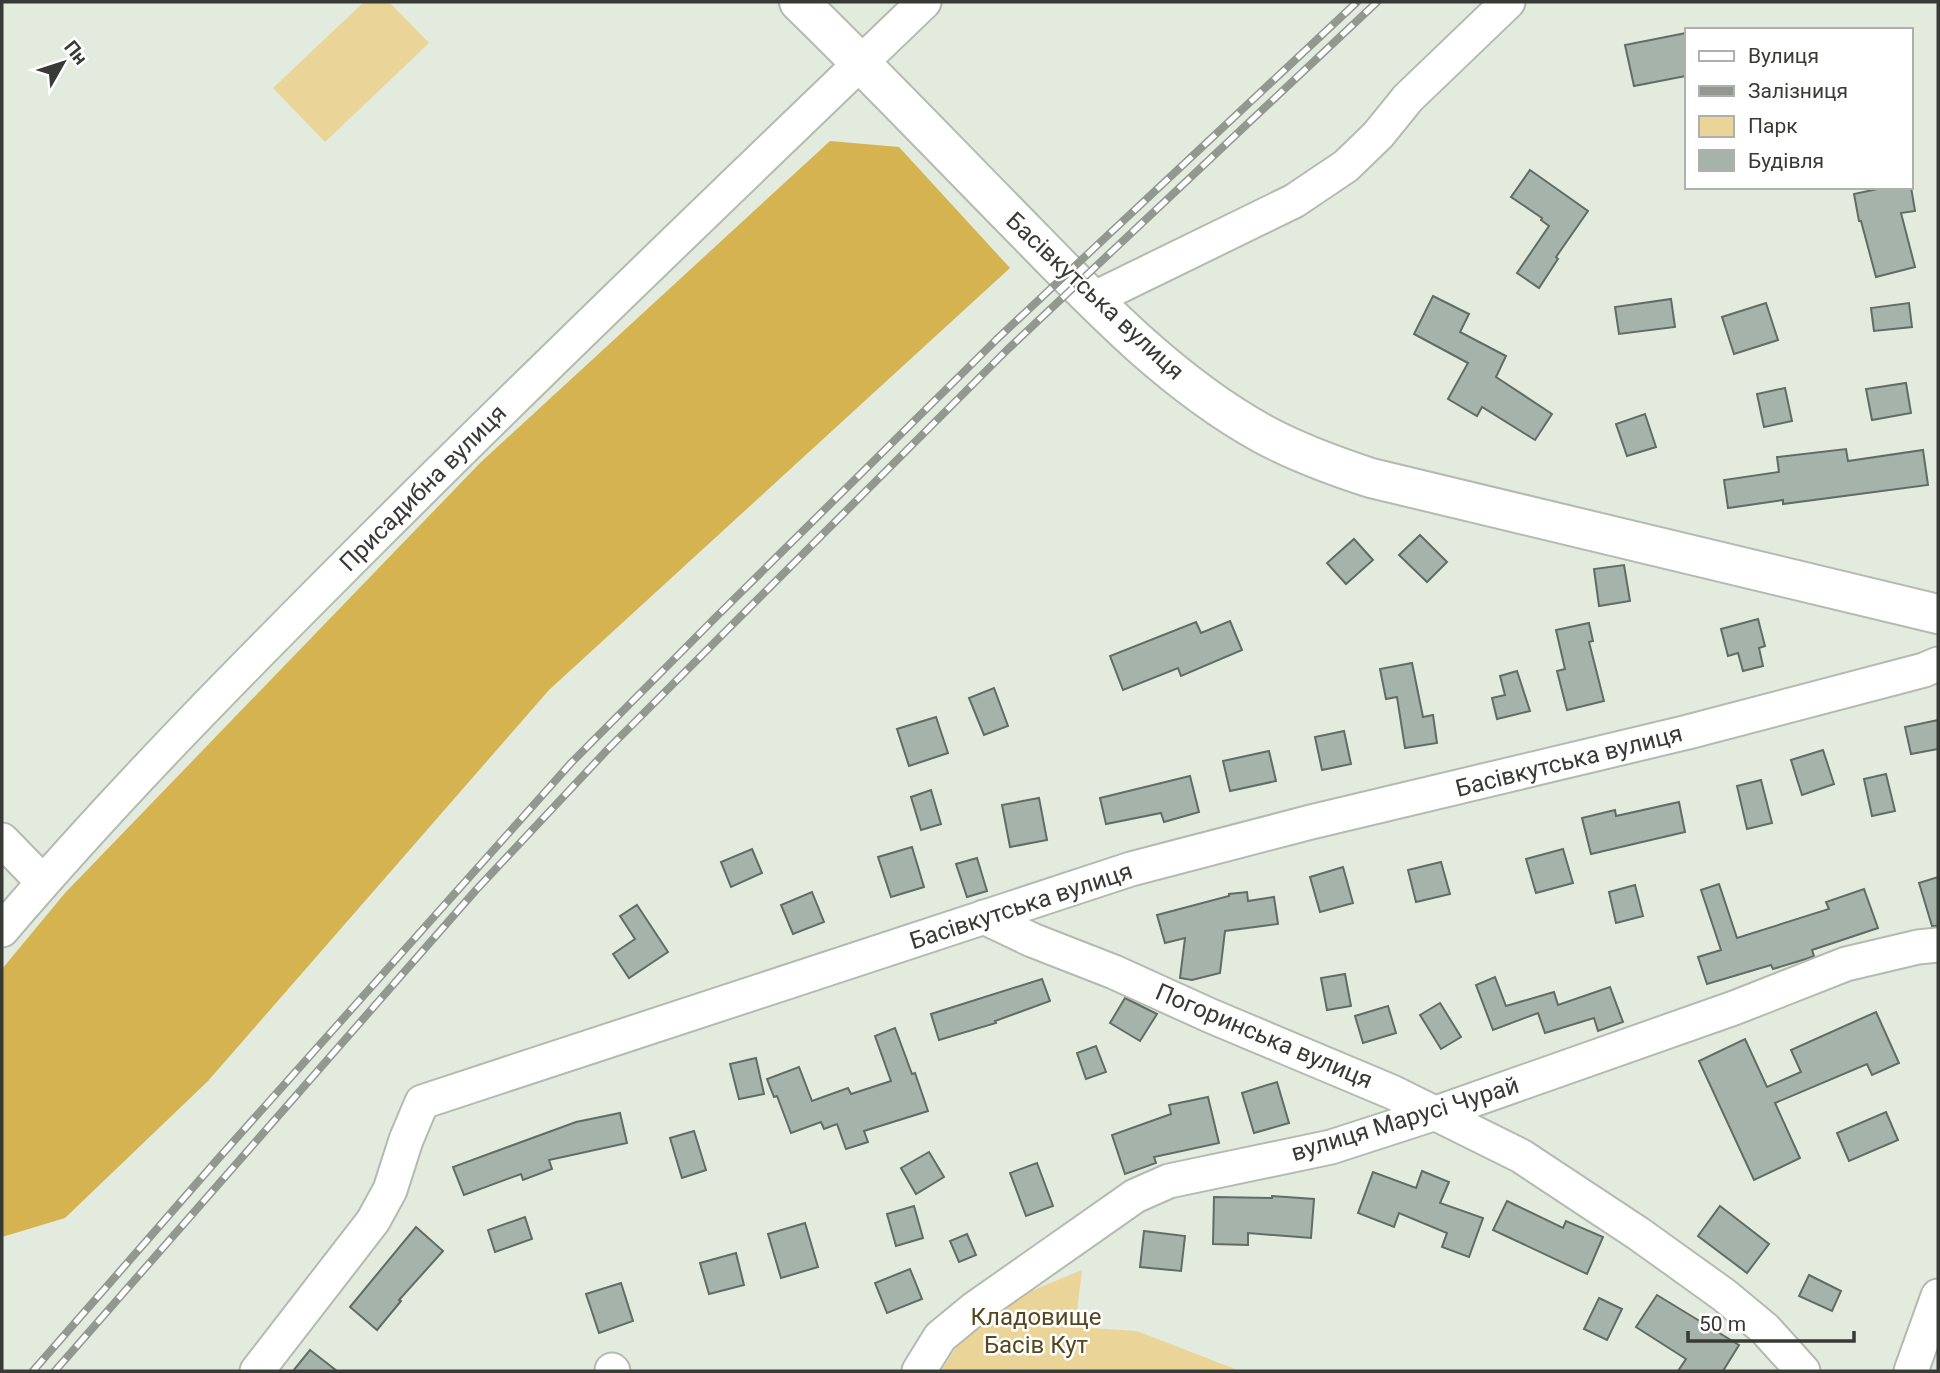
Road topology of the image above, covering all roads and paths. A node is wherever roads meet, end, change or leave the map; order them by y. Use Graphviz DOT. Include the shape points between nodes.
graph roads {
  1 [pos="799,2"];
  2 [pos="924,2"];
  3 [pos="1508,2"];
  4 [pos="861,63"];
  5 [pos="1091,299"];
  6 [pos="1938,614"];
  7 [pos="1938,664"];
  8 [pos="2,840"];
  9 [pos="43,882"];
  10 [pos="984,917"];
  11 [pos="2,930"];
  12 [pos="1938,945"];
  13 [pos="1436,1113"];
  14 [pos="1938,1296"];
  15 [pos="257,1371"];
  16 [pos="919,1371"];
  17 [pos="1803,1371"];
  18 [pos="1911,1371"];
  1 -- 4 [label="main road, Басівкутська вулиця"];
  2 -- 4 [label="street, Присадибна вулиця"];
  3 -- 5 [label="street" via="1408,98 1346,166 1294,201"];
  4 -- 5 [label="main road, Басівкутська вулиця"];
  4 -- 9 [label="street, Присадибна вулиця" via="476,435 256,656"];
  5 -- 6 [label="main road, Басівкутська вулиця" via="1220,408 1318,460 1437,495"];
  7 -- 10 [label="street, Басівкутська вулиця" via="1688,732 1130,869"];
  8 -- 9 [label="street"];
  9 -- 11 [label="street, Присадибна вулиця"];
  10 -- 13 [label="street, Погоринська вулиця"];
  10 -- 15 [label="street, Басівкутська вулиця" via="422,1102 390,1190 373,1221"];
  12 -- 13 [label="street, вулиця Марусі Чурай" via="1846,964"];
  13 -- 16 [label="street, вулиця Марусі Чурай" via="1331,1147 1169,1181 1135,1196 974,1309 940,1337"];
  13 -- 17 [label="street, Погоринська вулиця" via="1521,1156 1639,1234 1765,1329"];
  14 -- 18 [label="street"];
}
